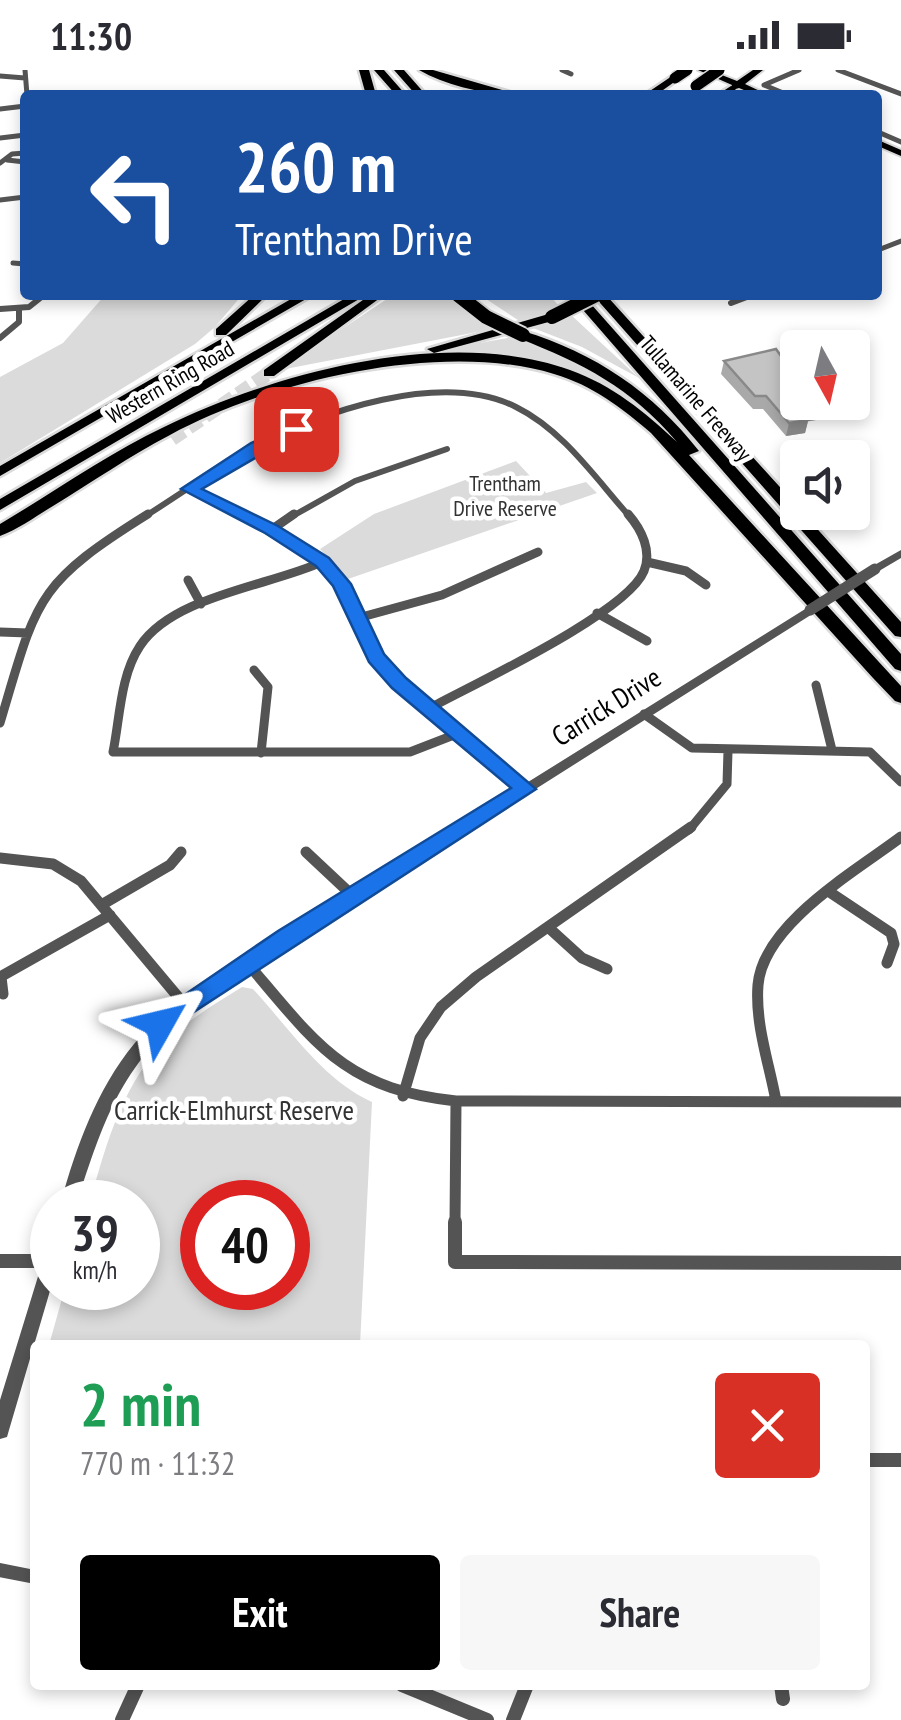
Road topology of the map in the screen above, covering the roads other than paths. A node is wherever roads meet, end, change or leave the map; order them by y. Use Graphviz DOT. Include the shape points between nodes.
graph roads {
  1 [pos="25,70"];
  2 [pos="380,70"];
  3 [pos="399,70"];
  4 [pos="424,70"];
  5 [pos="562,70"];
  6 [pos="799,70"];
  7 [pos="838,70"];
  8 [pos="747,72"];
  9 [pos="571,74"];
  10 [pos="0,76"];
  11 [pos="25,78"];
  12 [pos="685,78"];
  13 [pos="722,83"];
  14 [pos="26,90"];
  15 [pos="397,90"];
  16 [pos="417,90"];
  17 [pos="490,90"];
  18 [pos="660,90"];
  19 [pos="764,90"];
  20 [pos="901,94"];
  21 [pos="13,263"];
  22 [pos="20,264"];
  23 [pos="39,300"];
  24 [pos="256,300"];
  25 [pos="298,300"];
  26 [pos="331,300"];
  27 [pos="351,300"];
  28 [pos="371,300"];
  29 [pos="465,300"];
  30 [pos="580,300"];
  31 [pos="588,300"];
  32 [pos="603,300"];
  33 [pos="617,300"];
  34 [pos="736,300"];
  35 [pos="730,302"];
  36 [pos="0,309"];
  37 [pos="18,310"];
  38 [pos="488,336"];
  39 [pos="0,338"];
  40 [pos="269,374"];
  41 [pos="322,374"];
  42 [pos="138,390"];
  43 [pos="172,440"];
  44 [pos="446,449"];
  45 [pos="0,472"];
  46 [pos="190,489"];
  47 [pos="0,492"];
  48 [pos="780,494"];
  49 [pos="780,495"];
  50 [pos="0,505"];
  51 [pos="0,521"];
  52 [pos="272,530"];
  53 [pos="811,530"];
  54 [pos="0,531"];
  55 [pos="0,546"];
  56 [pos="538,552"];
  57 [pos="901,553"];
  58 [pos="322,562"];
  59 [pos="647,562"];
  60 [pos="188,580"];
  61 [pos="798,581"];
  62 [pos="706,586"];
  63 [pos="201,604"];
  64 [pos="597,613"];
  65 [pos="358,618"];
  66 [pos="0,632"];
  67 [pos="901,632"];
  68 [pos="28,633"];
  69 [pos="647,641"];
  70 [pos="901,664"];
  71 [pos="254,670"];
  72 [pos="816,685"];
  73 [pos="901,697"];
  74 [pos="430,708"];
  75 [pos="644,714"];
  76 [pos="0,723"];
  77 [pos="460,732"];
  78 [pos="832,750"];
  79 [pos="728,751"];
  80 [pos="260,753"];
  81 [pos="901,782"];
  82 [pos="526,789"];
  83 [pos="901,837"];
  84 [pos="181,852"];
  85 [pos="306,852"];
  86 [pos="0,858"];
  87 [pos="830,893"];
  88 [pos="354,897"];
  89 [pos="103,904"];
  90 [pos="110,914"];
  91 [pos="549,928"];
  92 [pos="887,963"];
  93 [pos="250,965"];
  94 [pos="607,970"];
  95 [pos="0,977"];
  96 [pos="3,994"];
  97 [pos="184,1004"];
  98 [pos="402,1096"];
  99 [pos="456,1101"];
  100 [pos="776,1101"];
  101 [pos="901,1102"];
  102 [pos="77,1180"];
  103 [pos="30,1259"];
  104 [pos="0,1261"];
  105 [pos="901,1264"];
  106 [pos="36,1310"];
  107 [pos="0,1430"];
  108 [pos="870,1460"];
  109 [pos="901,1460"];
  110 [pos="0,1570"];
  111 [pos="30,1576"];
  112 [pos="136,1690"];
  113 [pos="414,1690"];
  114 [pos="524,1690"];
  115 [pos="122,1720"];
  116 [pos="487,1720"];
  117 [pos="513,1720"];
  1 -- 11 [label="street"];
  2 -- 15 [label="highway"];
  3 -- 16 [label="highway"];
  4 -- 17 [label="highway"];
  5 -- 9 [label="street"];
  6 -- 19 [label="street"];
  7 -- 20 [label="street"];
  8 -- 13 [label="main road"];
  8 -- 13 [label="main road"];
  8 -- 13 [label="main road"];
  10 -- 11 [label="street"];
  11 -- 14 [label="street"];
  12 -- 13 [label="highway, bridge"];
  12 -- 13 [label="highway, bridge"];
  12 -- 13 [label="main road"];
  12 -- 18 [label="highway"];
  13 -- 19 [label="main road"];
  21 -- 22 [label="street"];
  23 -- 37 [label="street"];
  24 -- 42 [label="highway"];
  25 -- 42 [label="highway"];
  26 -- 47 [label="highway, Western Ring Road"];
  27 -- 50 [label="highway, Western Ring Road"];
  28 -- 40 [label="highway"];
  29 -- 61 [label="highway, bridge" via="496,323 616,376 651,403"];
  30 -- 70 [label="highway, Tullamarine Freeway"];
  31 -- 38 [label="highway, bridge"];
  32 -- 49 [label="highway, Tullamarine Freeway"];
  33 -- 48 [label="highway"];
  34 -- 35 [label="street"];
  36 -- 37 [label="street"];
  37 -- 39 [label="street" via="19,322"];
  38 -- 41 [label="highway"];
  38 -- 51 [label="highway" via="341,363 223,398 123,446"];
  41 -- 54 [label="highway" via="168,430"];
  41 -- 61 [label="highway" via="476,358 532,364 587,381 635,410"];
  42 -- 45 [label="highway"];
  43 -- 55 [label="highway"];
  44 -- 52 [label="street" via="365,474"];
  46 -- 52 [label="street"];
  46 -- 59 [label="street" via="256,446 333,416 405,399 482,396 536,418 634,521"];
  46 -- 68 [label="street" via="80,558 43,596"];
  52 -- 58 [label="street"];
  53 -- 67 [label="highway, Tullamarine Freeway"];
  56 -- 65 [label="street" via="442,595"];
  57 -- 75 [label="street, Carrick Drive, bridge"];
  58 -- 63 [label="street"];
  58 -- 65 [label="street"];
  59 -- 62 [label="street" via="686,571"];
  59 -- 64 [label="street" via="630,590"];
  60 -- 63 [label="street"];
  61 -- 73 [label="highway"];
  63 -- 80 [label="street" via="166,620 139,648 113,752"];
  64 -- 69 [label="street"];
  64 -- 74 [label="street"];
  65 -- 74 [label="street" via="376,657"];
  66 -- 68 [label="street"];
  68 -- 76 [label="street"];
  71 -- 80 [label="street" via="268,687"];
  72 -- 78 [label="street"];
  74 -- 77 [label="street"];
  75 -- 79 [label="street" via="692,748"];
  75 -- 82 [label="street, Carrick Drive"];
  77 -- 80 [label="street" via="410,752"];
  77 -- 82 [label="street"];
  78 -- 79 [label="street"];
  78 -- 81 [label="street" via="876,755"];
  79 -- 91 [label="street" via="726,784 689,830"];
  82 -- 88 [label="street, Carrick Drive"];
  83 -- 87 [label="street"];
  84 -- 89 [label="street"];
  85 -- 88 [label="street"];
  86 -- 89 [label="street" via="54,864"];
  87 -- 92 [label="street" via="892,933"];
  87 -- 100 [label="street" via="783,928 758,979"];
  88 -- 93 [label="street, Carrick Drive"];
  89 -- 90 [label="street"];
  90 -- 95 [label="street"];
  90 -- 97 [label="street"];
  91 -- 94 [label="street"];
  91 -- 98 [label="street" via="441,1007 420,1038"];
  93 -- 97 [label="street, Carrick Drive"];
  93 -- 98 [label="street" via="336,1062"];
  95 -- 96 [label="street"];
  97 -- 102 [label="street, Carrick Drive" via="106,1094"];
  98 -- 99 [label="street"];
  99 -- 100 [label="street"];
  99 -- 105 [label="street" via="455,1262"];
  100 -- 101 [label="street"];
  103 -- 104 [label="street"];
  106 -- 107 [label="street"];
  108 -- 109 [label="street"];
  110 -- 111 [label="street"];
  112 -- 115 [label="street"];
  113 -- 116 [label="street"];
  114 -- 117 [label="street"];
}
